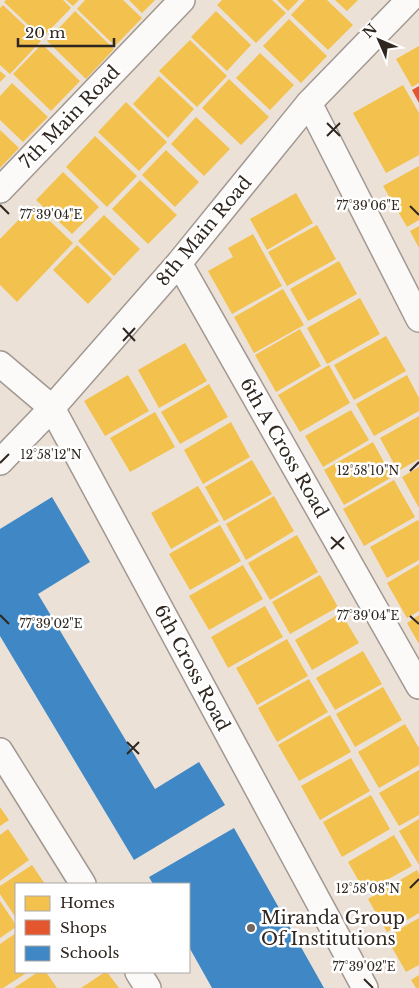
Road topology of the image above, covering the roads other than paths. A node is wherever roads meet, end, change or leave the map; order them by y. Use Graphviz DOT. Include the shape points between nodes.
graph roads {
  1 [pos="182,0"];
  2 [pos="410,0"];
  3 [pos="309,103"];
  4 [pos="0,190"];
  5 [pos="179,263"];
  6 [pos="419,319"];
  7 [pos="0,364"];
  8 [pos="52,408"];
  9 [pos="0,462"];
  10 [pos="419,686"];
  11 [pos="0,752"];
  12 [pos="82,883"];
  13 [pos="139,973"];
  14 [pos="148,988"];
  15 [pos="365,988"];
  1 -- 4 [label="street, 7th Main Road"];
  2 -- 3 [label="street, 8th Main Road"];
  3 -- 5 [label="street, 8th Main Road"];
  3 -- 6 [label="street"];
  5 -- 8 [label="street, 8th Main Road"];
  5 -- 10 [label="street, 6th A Cross Road"];
  7 -- 8 [label="street, 6th Cross Road"];
  8 -- 9 [label="street, 8th Main Road"];
  8 -- 15 [label="street, 6th Cross Road"];
  11 -- 12 [label="street"];
  13 -- 14 [label="street"];
}
